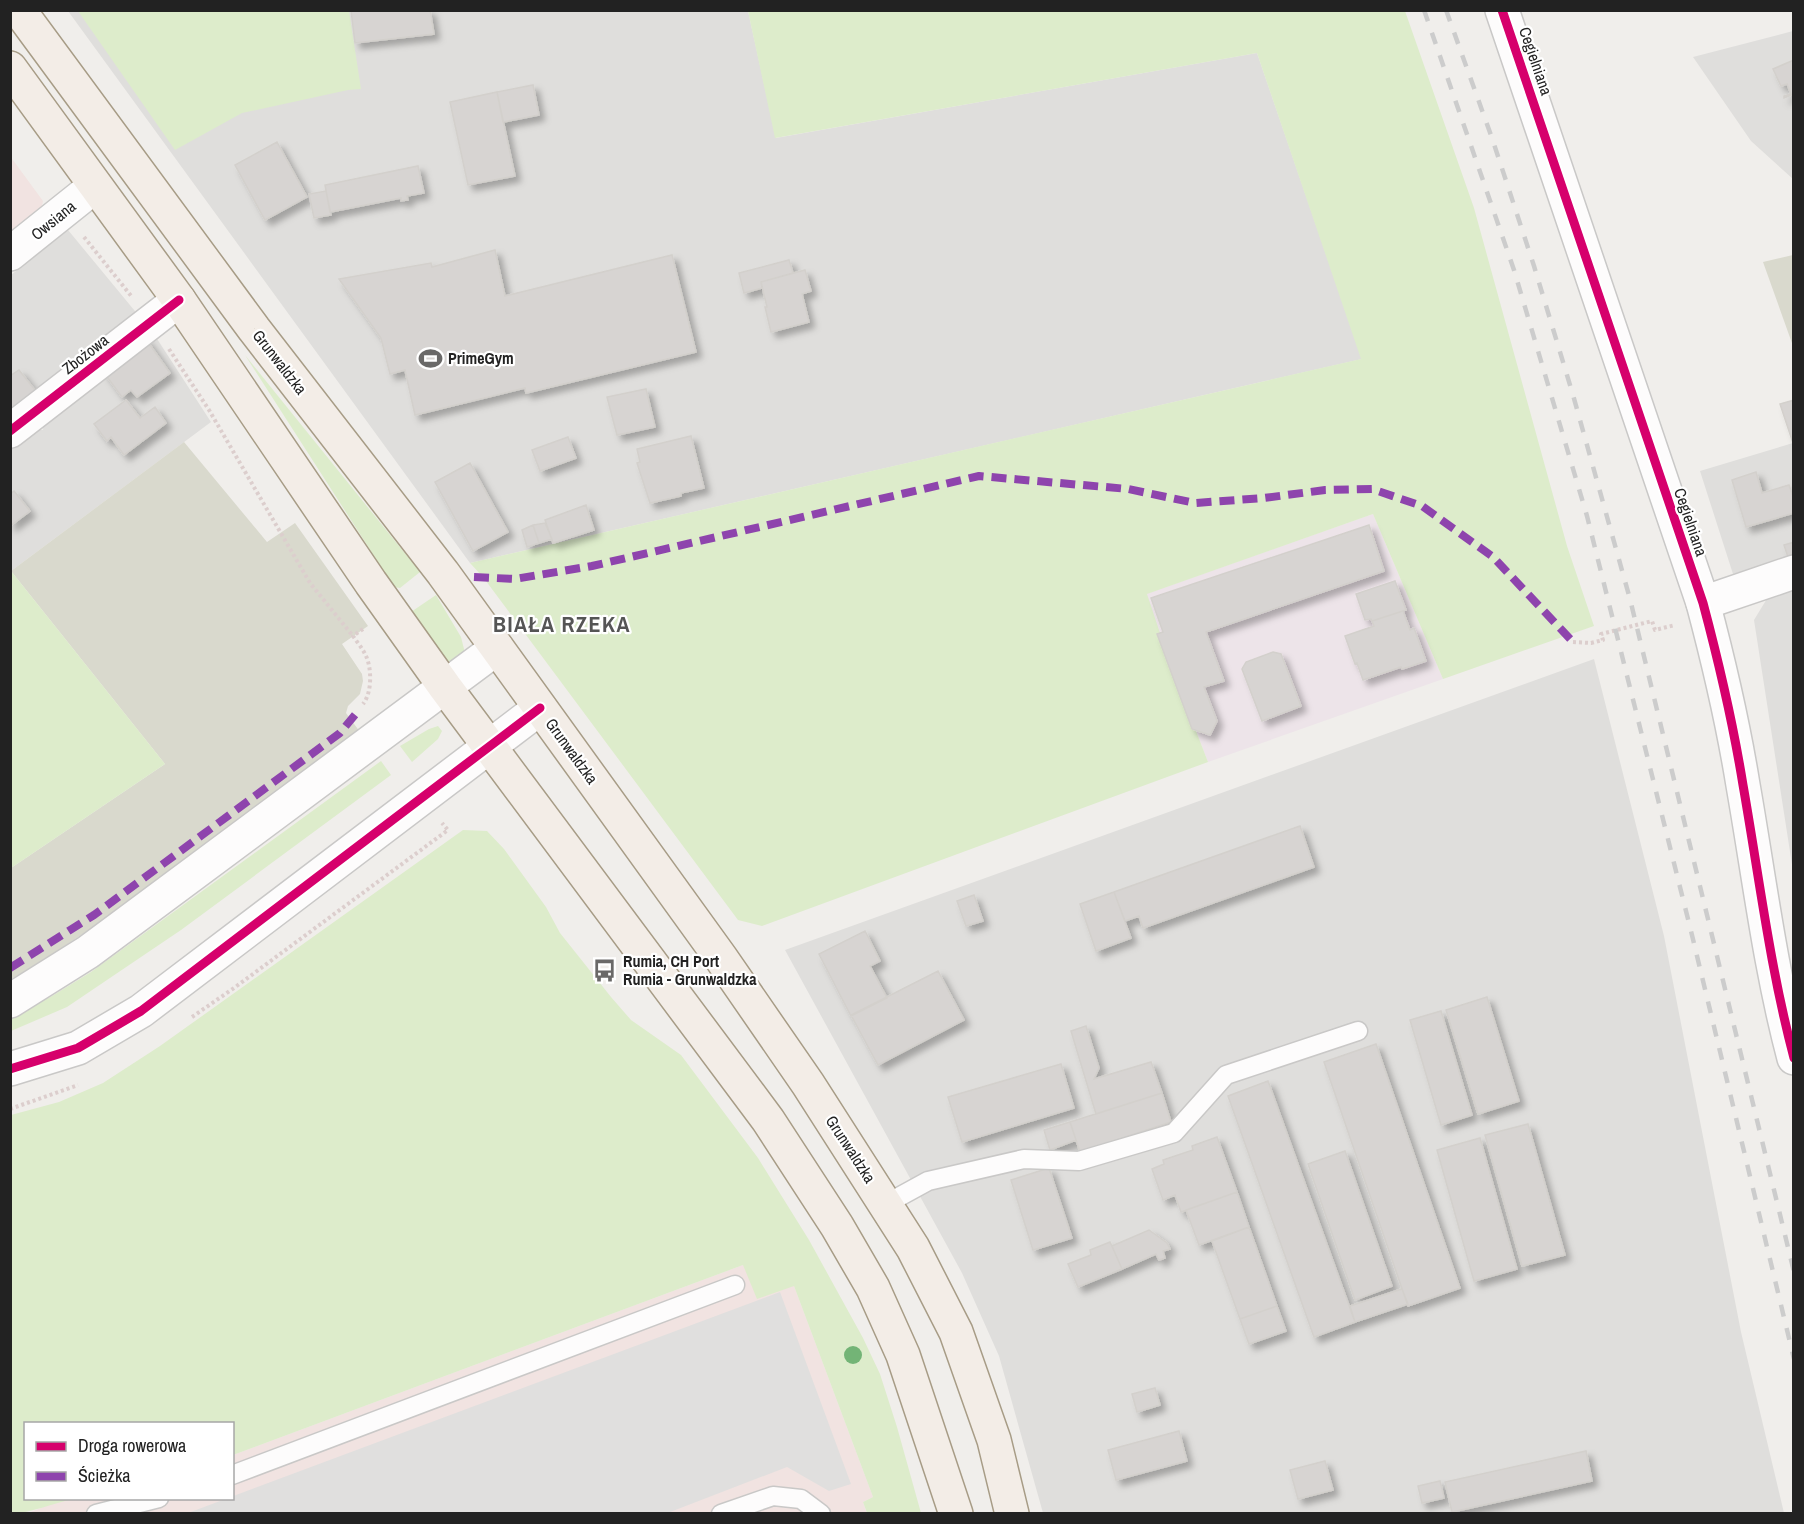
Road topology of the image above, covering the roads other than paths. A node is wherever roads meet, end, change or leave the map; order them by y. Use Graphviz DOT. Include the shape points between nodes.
graph roads {
  1 [pos="19,10"];
  2 [pos="1502,10"];
  3 [pos="10,68"];
  4 [pos="95,186"];
  5 [pos="10,254"];
  6 [pos="178,300"];
  7 [pos="10,431"];
  8 [pos="1794,572"];
  9 [pos="1703,603"];
  10 [pos="497,648"];
  11 [pos="445,687"];
  12 [pos="540,708"];
  13 [pos="490,747"];
  14 [pos="10,1000"];
  15 [pos="1358,1031"];
  16 [pos="1792,1049"];
  17 [pos="10,1069"];
  18 [pos="886,1204"];
  19 [pos="735,1285"];
  20 [pos="234,1474"];
  21 [pos="151,1500"];
  22 [pos="96,1514"];
  23 [pos="721,1514"];
  24 [pos="821,1514"];
  25 [pos="956,1514"];
  26 [pos="1012,1514"];
  1 -- 10 [label="main road, Grunwaldzka" via="219,282"];
  2 -- 9 [label="street, Cegielniana"];
  3 -- 4 [label="main road"];
  4 -- 5 [label="street, Owsiana"];
  4 -- 6 [label="main road"];
  6 -- 7 [label="street, Zbożowa"];
  6 -- 11 [label="main road"];
  8 -- 9 [label="street"];
  9 -- 16 [label="street, Cegielniana" via="1726,693 1768,937"];
  10 -- 11 [label="street"];
  10 -- 12 [label="main road, Grunwaldzka"];
  11 -- 13 [label="main road"];
  11 -- 14 [label="street" via="88,952"];
  12 -- 13 [label="street"];
  12 -- 18 [label="main road, Grunwaldzka" via="721,958"];
  13 -- 17 [label="street" via="141,1011 78,1048"];
  13 -- 25 [label="main road" via="768,1120 837,1226 873,1288 903,1355"];
  15 -- 18 [label="lane" via="1226,1075 1174,1133 1079,1161 1024,1159 928,1181"];
  18 -- 26 [label="main road, Grunwaldzka" via="956,1332 993,1440"];
  19 -- 20 [label="lane"];
  21 -- 22 [label="lane"];
  23 -- 24 [label="lane" via="772,1496 801,1499"];
}
